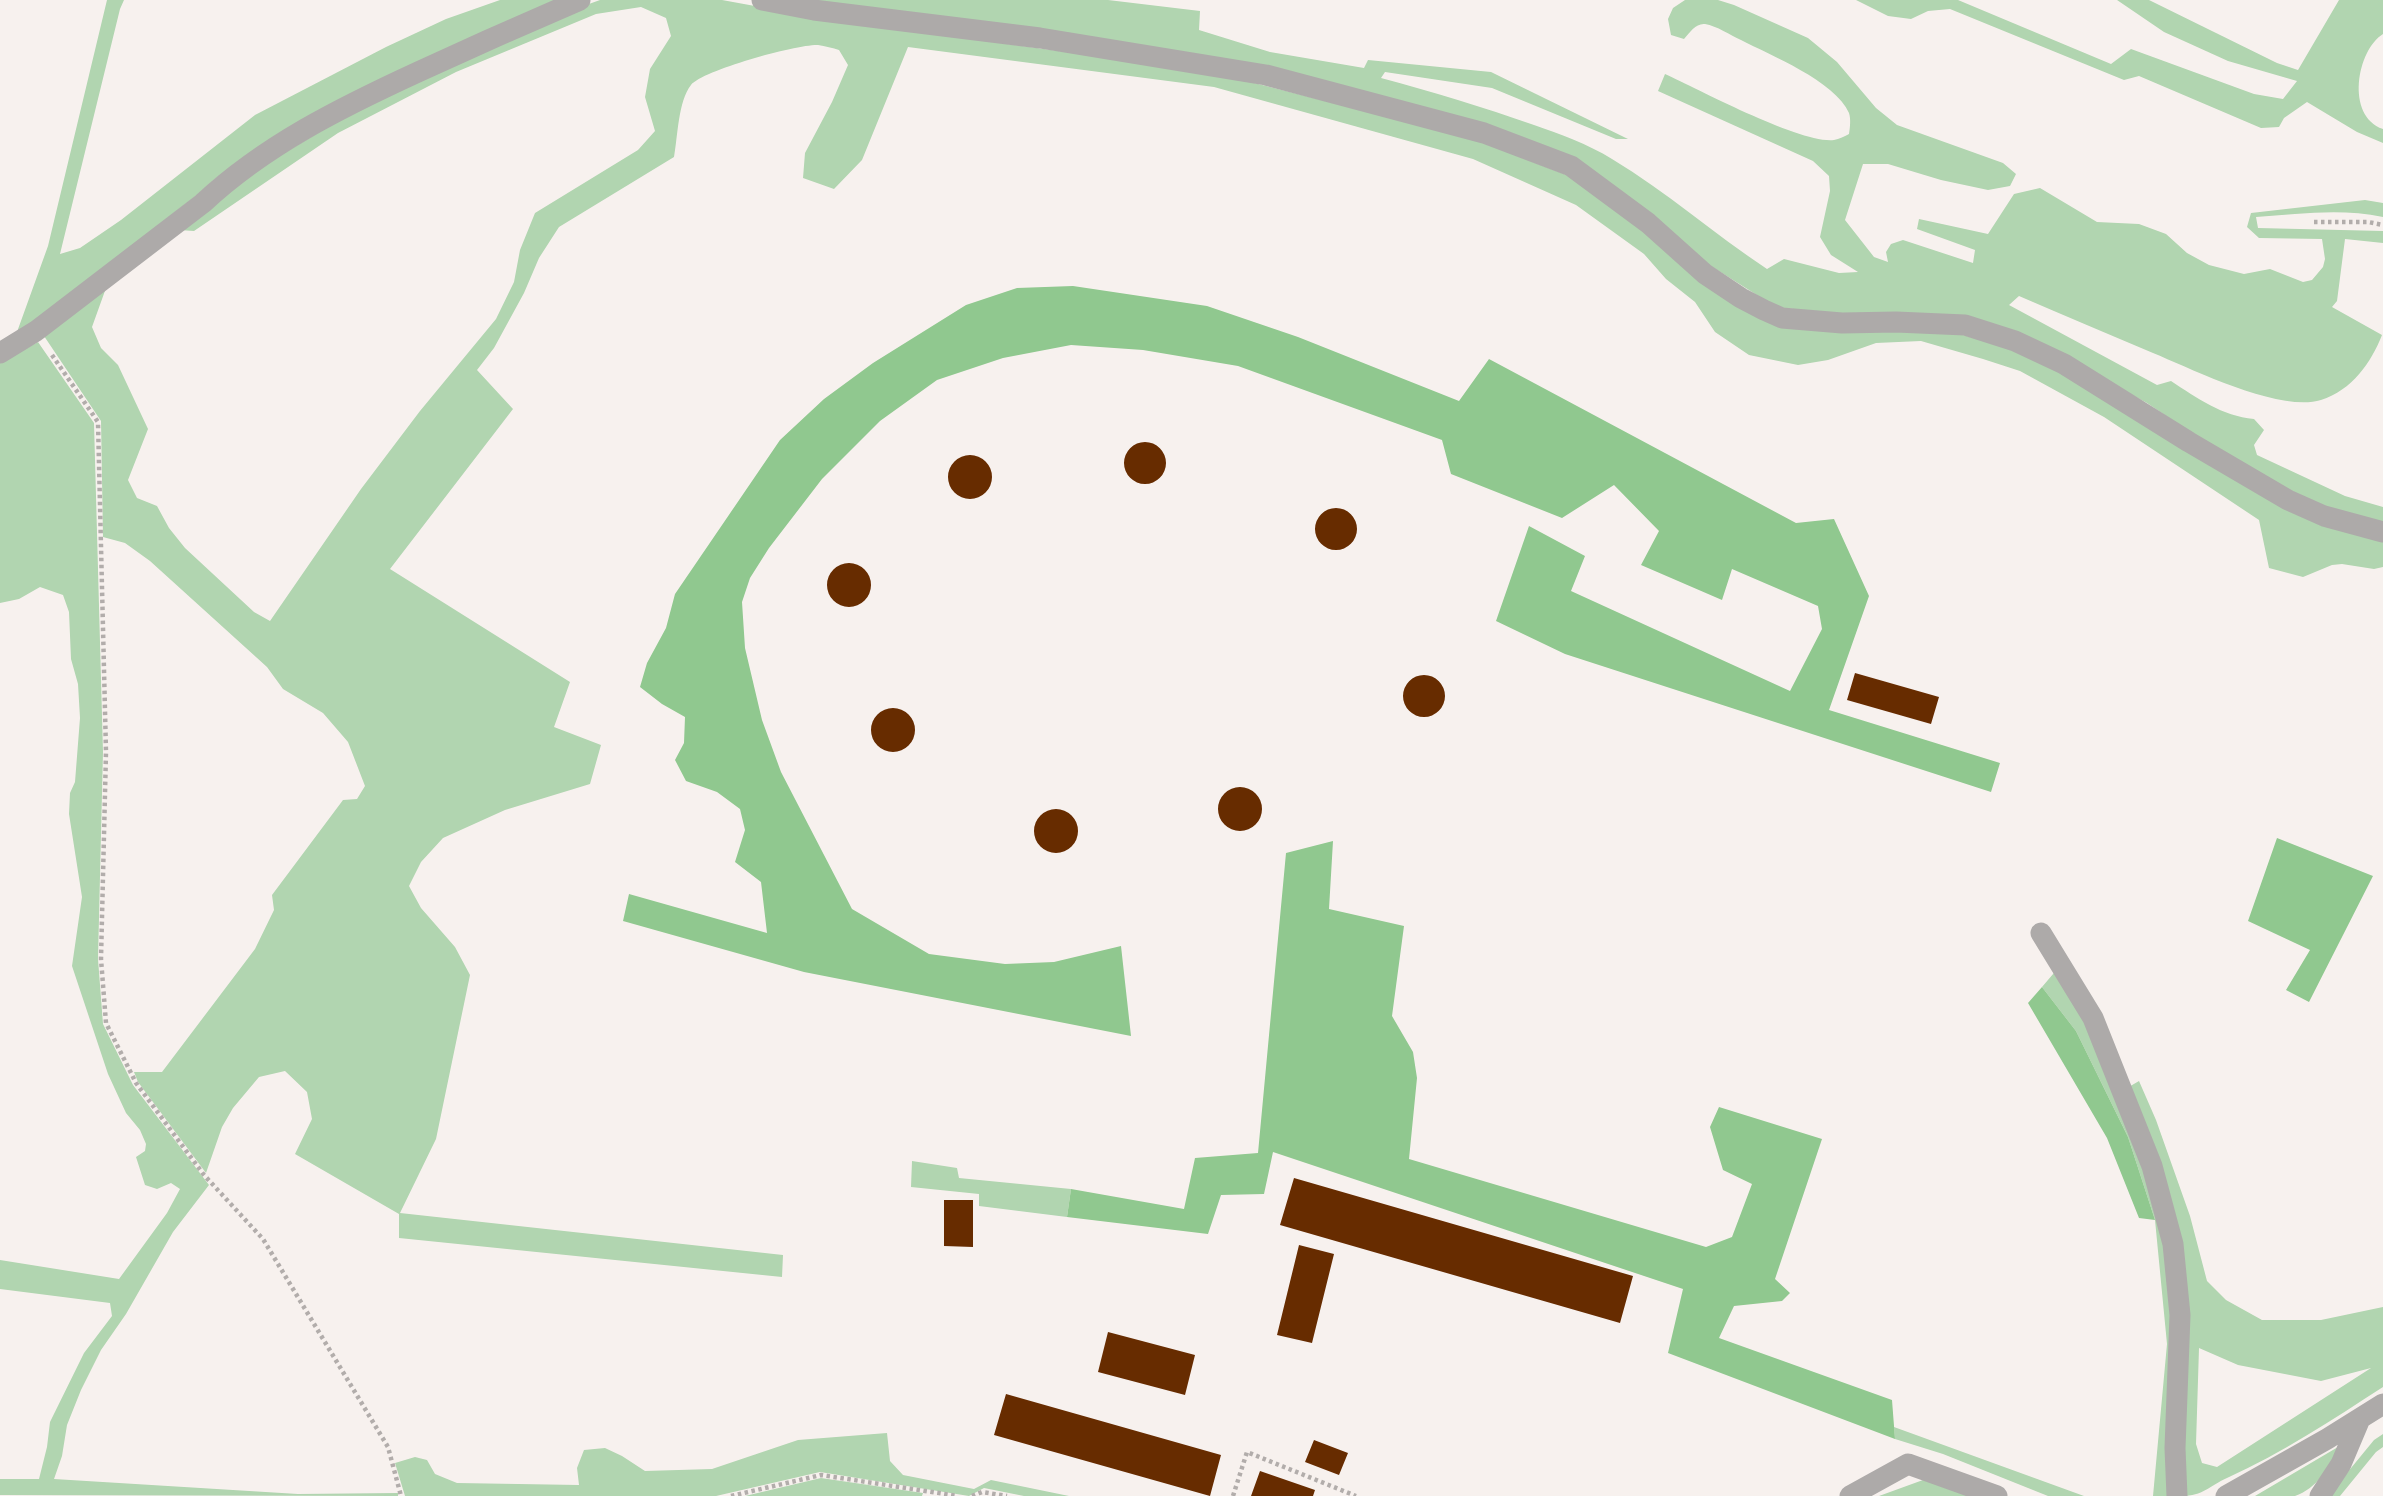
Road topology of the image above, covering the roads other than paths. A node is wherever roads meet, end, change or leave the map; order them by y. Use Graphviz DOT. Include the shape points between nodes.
graph roads {
  1 [pos="580,0"];
  2 [pos="762,0"];
  3 [pos="0,353"];
  4 [pos="2383,533"];
  5 [pos="2041,933"];
  6 [pos="2383,1404"];
  7 [pos="2360,1419"];
  8 [pos="1850,1496"];
  9 [pos="1997,1496"];
  10 [pos="2177,1496"];
  11 [pos="2226,1496"];
  12 [pos="2320,1496"];
  1 -- 3 [label="street" via="387,87 282,142 36,331"];
  2 -- 4 [label="street" via="1266,75 1484,134 1571,166 1648,223 1705,274 1782,318 1965,325 2015,341 2064,364 2288,500"];
  5 -- 10 [label="street" via="2093,1018 2152,1166 2173,1244 2180,1315"];
  6 -- 7 [label="street"];
  7 -- 11 [label="street"];
  7 -- 12 [label="street" via="2341,1464"];
  8 -- 9 [label="street" via="1908,1464"];
}
